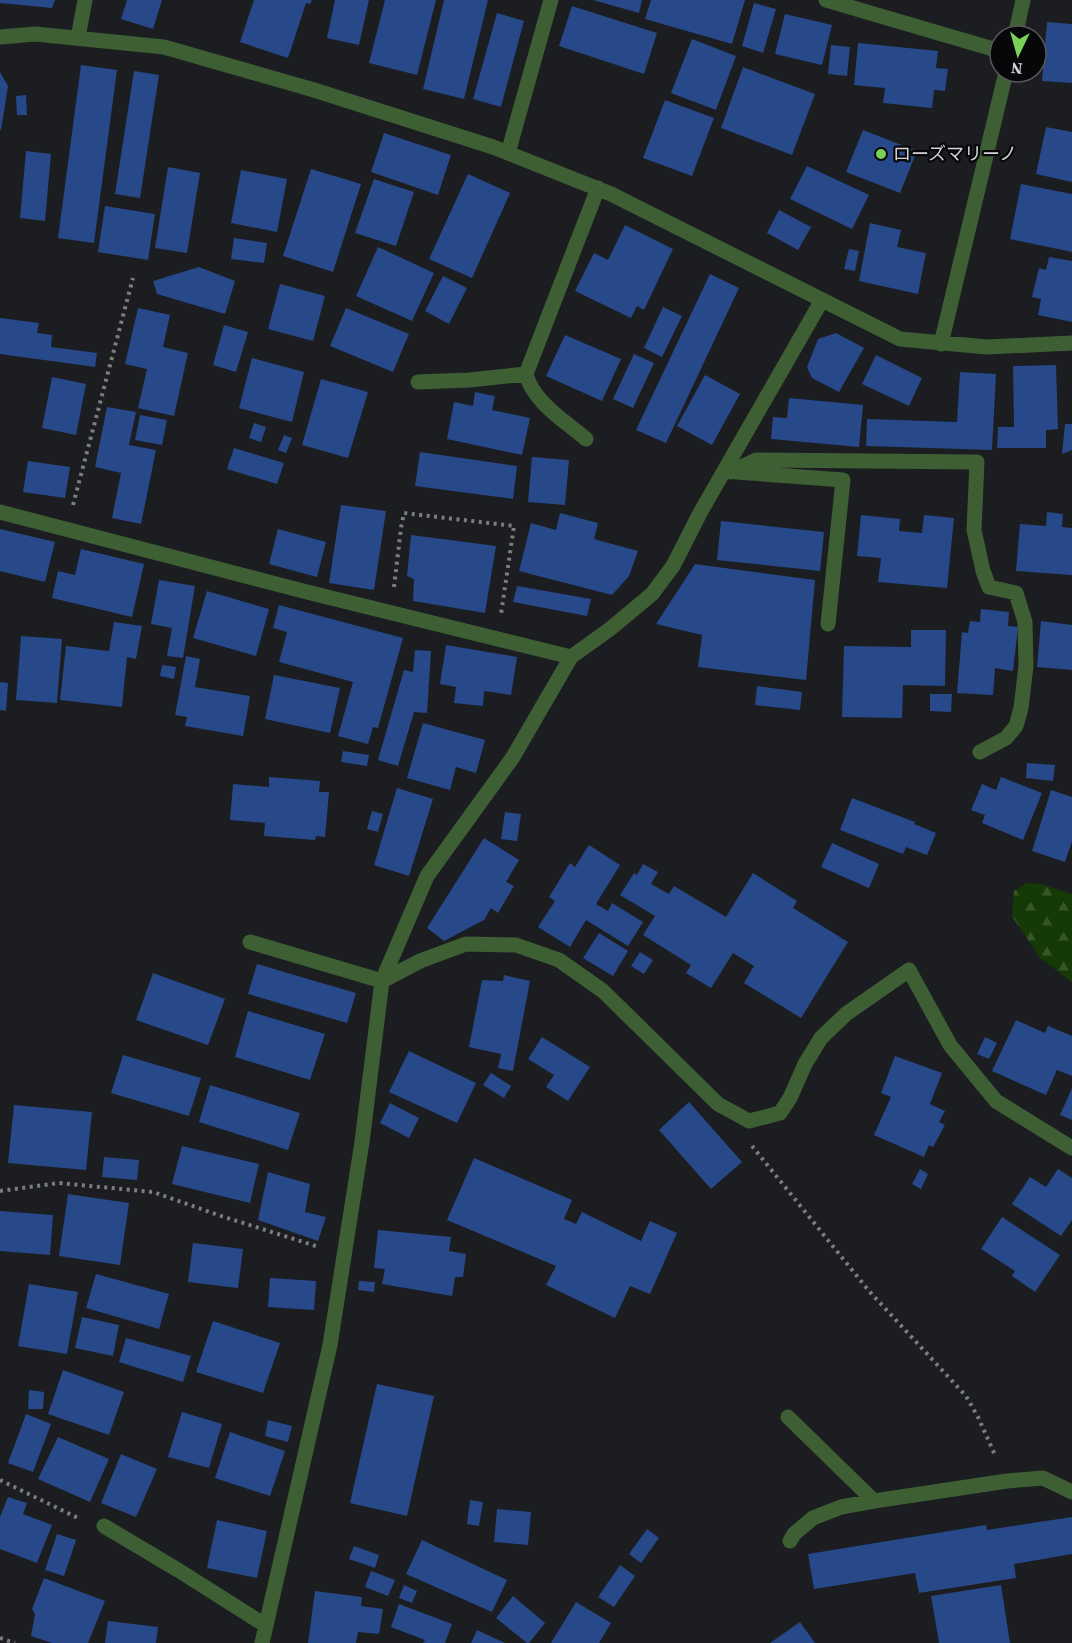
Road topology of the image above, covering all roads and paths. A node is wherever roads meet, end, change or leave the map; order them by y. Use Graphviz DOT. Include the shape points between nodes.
graph roads {
  1 [pos="85,0"];
  2 [pos="551,0"];
  3 [pos="826,0"];
  4 [pos="1023,0"];
  5 [pos="1018,24"];
  6 [pos="0,38"];
  7 [pos="78,38"];
  8 [pos="988,47"];
  9 [pos="1003,84"];
  10 [pos="508,153"];
  11 [pos="598,188"];
  12 [pos="133,278"];
  13 [pos="822,300"];
  14 [pos="1072,343"];
  15 [pos="940,344"];
  16 [pos="526,374"];
  17 [pos="418,382"];
  18 [pos="586,439"];
  19 [pos="727,472"];
  20 [pos="0,512"];
  21 [pos="66,529"];
  22 [pos="391,613"];
  23 [pos="828,624"];
  24 [pos="497,638"];
  25 [pos="571,657"];
  26 [pos="980,752"];
  27 [pos="250,942"];
  28 [pos="382,981"];
  29 [pos="747,1140"];
  30 [pos="1072,1148"];
  31 [pos="0,1191"];
  32 [pos="344,1255"];
  33 [pos="788,1417"];
  34 [pos="0,1480"];
  35 [pos="1007,1481"];
  36 [pos="1072,1492"];
  37 [pos="874,1501"];
  38 [pos="104,1526"];
  39 [pos="790,1541"];
  40 [pos="265,1625"];
  41 [pos="0,1638"];
  42 [pos="15,1643"];
  43 [pos="262,1643"];
  1 -- 7 [label="street"];
  2 -- 10 [label="street"];
  3 -- 8 [label="street"];
  4 -- 5 [label="street"];
  6 -- 7 [label="street" via="35,34"];
  7 -- 10 [label="street" via="164,47 314,90"];
  9 -- 15 [label="street"];
  10 -- 11 [label="street"];
  11 -- 13 [label="street"];
  11 -- 16 [label="street"];
  12 -- 21 [label="path"];
  13 -- 15 [label="street" via="900,339"];
  13 -- 19 [label="street"];
  14 -- 15 [label="street" via="987,347"];
  16 -- 17 [label="street"];
  16 -- 18 [label="street" via="537,397"];
  19 -- 23 [label="street" via="843,480"];
  19 -- 25 [label="street" via="673,566 652,594"];
  19 -- 26 [label="street" via="756,460 977,462 974,531 983,571 989,587 1016,593 1025,622 1026,666 1016,726 1006,738"];
  20 -- 21 [label="street"];
  21 -- 22 [label="street"];
  22 -- 24 [label="street"];
  22 -- 24 [label="path" via="404,513 514,526"];
  24 -- 25 [label="street"];
  25 -- 28 [label="street" via="513,757 427,876"];
  27 -- 28 [label="street"];
  28 -- 30 [label="street" via="466,944 516,945 559,960 603,992 718,1104 749,1121 780,1113 821,1038 846,1014 909,970 950,1045 996,1101"];
  28 -- 32 [label="street"];
  29 -- 35 [label="path" via="869,1291 966,1396"];
  31 -- 32 [label="path" via="59,1183 153,1192"];
  32 -- 40 [label="street" via="330,1345"];
  33 -- 37 [label="street"];
  34 -- 38 [label="path" via="88,1523"];
  35 -- 36 [label="street" via="1043,1478"];
  35 -- 37 [label="street"];
  37 -- 39 [label="street" via="813,1518"];
  38 -- 40 [label="street"];
  40 -- 43 [label="street"];
  41 -- 42 [label="path"];
}
